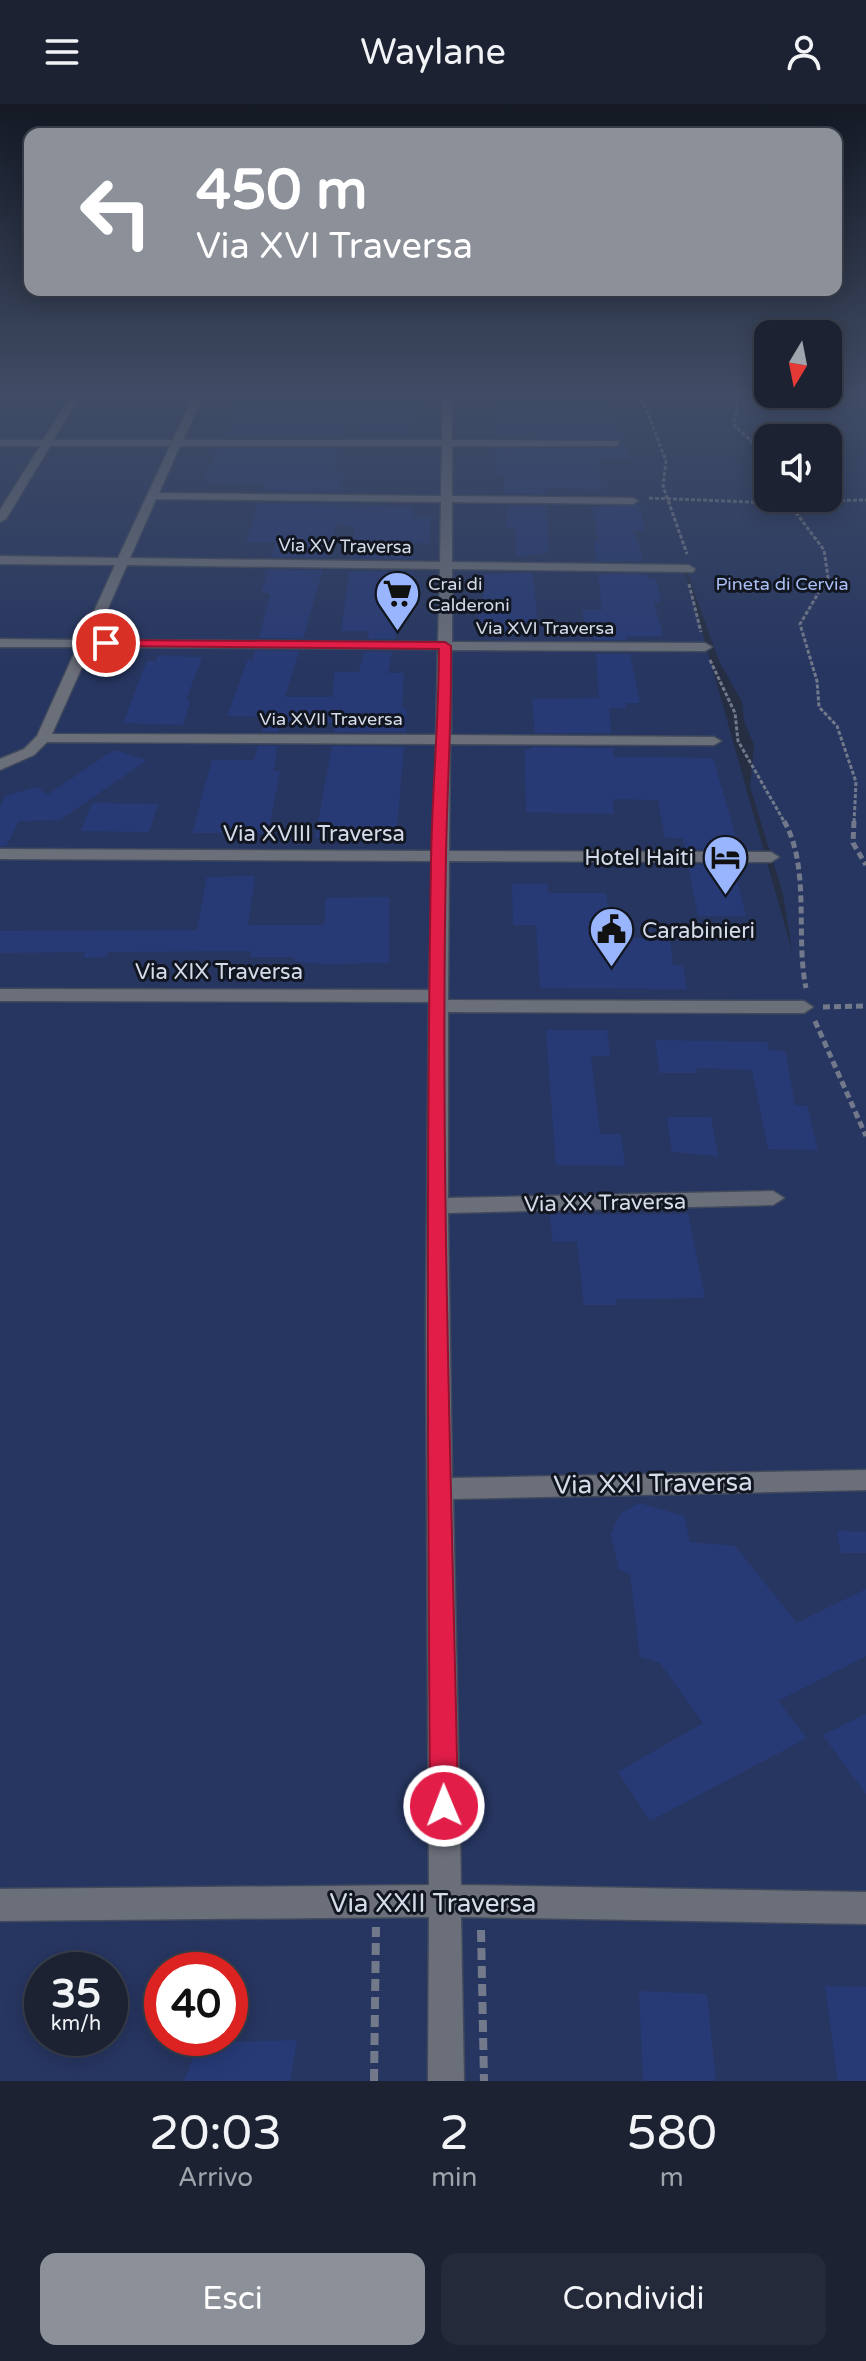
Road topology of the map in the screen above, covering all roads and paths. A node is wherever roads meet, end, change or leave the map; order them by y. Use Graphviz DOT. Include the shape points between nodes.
graph roads {
  1 [pos="19,487"];
  2 [pos="157,487"];
  3 [pos="447,487"];
  4 [pos="666,487"];
  5 [pos="153,496"];
  6 [pos="666,496"];
  7 [pos="447,499"];
  8 [pos="754,500"];
  9 [pos="842,500"];
  10 [pos="866,500"];
  11 [pos="633,501"];
  12 [pos="795,512"];
  13 [pos="0,519"];
  14 [pos="0,560"];
  15 [pos="124,561"];
  16 [pos="447,566"];
  17 [pos="689,569"];
  18 [pos="0,643"];
  19 [pos="87,643"];
  20 [pos="445,646"];
  21 [pos="705,647"];
  22 [pos="43,738"];
  23 [pos="445,740"];
  24 [pos="714,741"];
  25 [pos="0,765"];
  26 [pos="0,854"];
  27 [pos="438,856"];
  28 [pos="771,857"];
  29 [pos="866,865"];
  30 [pos="0,995"];
  31 [pos="438,1001"];
  32 [pos="809,1006"];
  33 [pos="866,1006"];
  34 [pos="866,1136"];
  35 [pos="773,1198"];
  36 [pos="437,1206"];
  37 [pos="866,1480"];
  38 [pos="440,1489"];
  39 [pos="446,1901"];
  40 [pos="377,1902"];
  41 [pos="481,1902"];
  42 [pos="0,1905"];
  43 [pos="866,1908"];
  44 [pos="374,2081"];
  45 [pos="446,2081"];
  46 [pos="484,2081"];
  1 -- 13 [label="street"];
  2 -- 5 [label="street"];
  3 -- 7 [label="street"];
  4 -- 6 [label="path"];
  5 -- 7 [label="street"];
  5 -- 15 [label="street"];
  6 -- 8 [label="path"];
  6 -- 17 [label="path"];
  7 -- 11 [label="street"];
  7 -- 16 [label="street"];
  9 -- 10 [label="path"];
  12 -- 29 [label="path" via="824,550 828,577 800,624 819,707 837,726 856,782 853,843"];
  14 -- 15 [label="street, Via XV Traversa"];
  15 -- 16 [label="street, Via XV Traversa"];
  15 -- 19 [label="street"];
  16 -- 17 [label="street, Via XV Traversa"];
  16 -- 20 [label="street"];
  17 -- 21 [label="path" via="689,591"];
  18 -- 19 [label="street, Via XVI Traversa"];
  19 -- 20 [label="street, Via XVI Traversa"];
  19 -- 22 [label="street"];
  20 -- 21 [label="street, Via XVI Traversa"];
  20 -- 23 [label="street"];
  21 -- 32 [label="path" via="735,713 738,741 791,834 801,895 799,954"];
  22 -- 23 [label="street, Via XVII Traversa"];
  22 -- 25 [label="street" via="29,752"];
  23 -- 24 [label="street, Via XVII Traversa"];
  23 -- 27 [label="street"];
  26 -- 27 [label="street, Via XVIII Traversa"];
  27 -- 28 [label="street, Via XVIII Traversa"];
  27 -- 31 [label="street"];
  30 -- 31 [label="street, Via XIX Traversa"];
  31 -- 32 [label="street, Via XIX Traversa"];
  31 -- 36 [label="street"];
  32 -- 33 [label="path"];
  32 -- 34 [label="path"];
  35 -- 36 [label="street, Via XX Traversa"];
  36 -- 38 [label="street"];
  37 -- 38 [label="street, Via XXI Traversa"];
  38 -- 39 [label="street"];
  39 -- 40 [label="street, Via XXII Traversa"];
  39 -- 41 [label="street, Via XXII Traversa"];
  39 -- 45 [label="street"];
  40 -- 42 [label="street, Via XXII Traversa"];
  40 -- 44 [label="path"];
  41 -- 43 [label="street, Via XXII Traversa"];
  41 -- 46 [label="path"];
}
